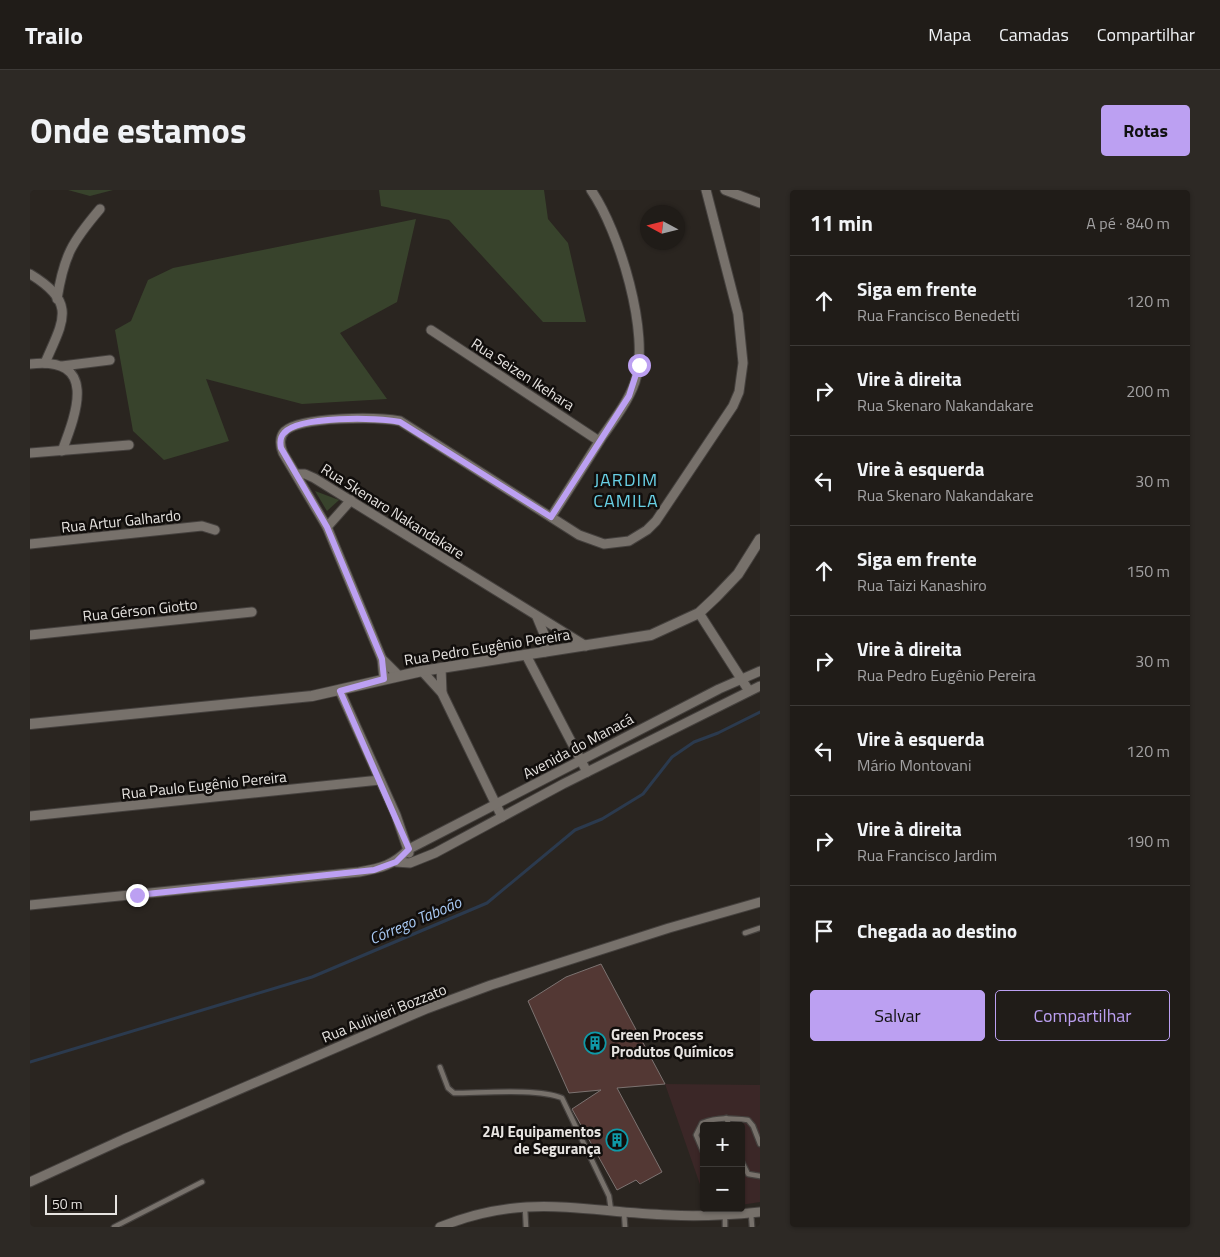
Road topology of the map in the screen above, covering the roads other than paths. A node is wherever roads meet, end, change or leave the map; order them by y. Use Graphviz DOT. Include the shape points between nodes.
graph roads {
  1 [pos="591,190"];
  2 [pos="706,190"];
  3 [pos="726,190"];
  4 [pos="760,203"];
  5 [pos="100,209"];
  6 [pos="30,274"];
  7 [pos="57,299"];
  8 [pos="431,330"];
  9 [pos="110,360"];
  10 [pos="45,363"];
  11 [pos="30,364"];
  12 [pos="62,366"];
  13 [pos="599,441"];
  14 [pos="129,445"];
  15 [pos="62,451"];
  16 [pos="30,453"];
  17 [pos="297,474"];
  18 [pos="351,500"];
  19 [pos="551,517"];
  20 [pos="327,527"];
  21 [pos="215,530"];
  22 [pos="760,539"];
  23 [pos="30,544"];
  24 [pos="252,612"];
  25 [pos="699,613"];
  26 [pos="536,617"];
  27 [pos="30,635"];
  28 [pos="586,646"];
  29 [pos="546,652"];
  30 [pos="526,655"];
  31 [pos="382,659"];
  32 [pos="441,668"];
  33 [pos="422,671"];
  34 [pos="760,671"];
  35 [pos="399,676"];
  36 [pos="384,679"];
  37 [pos="741,679"];
  38 [pos="760,686"];
  39 [pos="340,691"];
  40 [pos="749,691"];
  41 [pos="442,693"];
  42 [pos="30,724"];
  43 [pos="580,760"];
  44 [pos="587,772"];
  45 [pos="380,780"];
  46 [pos="496,804"];
  47 [pos="30,816"];
  48 [pos="502,817"];
  49 [pos="409,849"];
  50 [pos="396,862"];
  51 [pos="410,863"];
  52 [pos="760,902"];
  53 [pos="30,905"];
  54 [pos="760,928"];
  55 [pos="745,933"];
  56 [pos="440,1067"];
  57 [pos="726,1118"];
  58 [pos="705,1122"];
  59 [pos="728,1122"];
  60 [pos="700,1125"];
  61 [pos="700,1144"];
  62 [pos="760,1144"];
  63 [pos="744,1167"];
  64 [pos="760,1176"];
  65 [pos="30,1182"];
  66 [pos="202,1182"];
  67 [pos="525,1206"];
  68 [pos="611,1210"];
  69 [pos="624,1212"];
  70 [pos="731,1212"];
  71 [pos="755,1212"];
  72 [pos="725,1214"];
  73 [pos="114,1227"];
  74 [pos="440,1227"];
  75 [pos="526,1227"];
  76 [pos="625,1227"];
  77 [pos="725,1227"];
  78 [pos="752,1227"];
  1 -- 13 [label="street" via="616,236 640,343 635,382"];
  2 -- 19 [label="street, Rua Skenaro Nakandakare" via="738,314 742,379 734,406 656,521 639,537 618,543 598,542 579,536"];
  3 -- 4 [label="street"];
  5 -- 7 [label="street" via="71,246"];
  6 -- 7 [label="street" via="51,289"];
  7 -- 10 [label="street" via="64,320"];
  8 -- 13 [label="street, Rua Seizen Ikehara"];
  9 -- 12 [label="street"];
  10 -- 11 [label="street"];
  10 -- 12 [label="street"];
  12 -- 15 [label="street" via="76,382 78,400"];
  13 -- 19 [label="street"];
  14 -- 15 [label="street"];
  15 -- 16 [label="street"];
  17 -- 18 [label="street, Rua Skenaro Nakandakare" via="314,478"];
  17 -- 19 [label="street, Rua Skenaro Nakandakare" via="281,448 285,431 306,423 387,419 412,427"];
  17 -- 20 [label="street"];
  18 -- 20 [label="street"];
  18 -- 26 [label="street, Rua Skenaro Nakandakare"];
  20 -- 31 [label="street"];
  21 -- 23 [label="street, Rua Artur Galhardo" via="202,526"];
  22 -- 25 [label="street, Rua Pedro Eugênio Pereira" via="738,574"];
  24 -- 27 [label="street, Rua Gérson Giotto"];
  25 -- 28 [label="street, Rua Pedro Eugênio Pereira" via="651,635"];
  25 -- 37 [label="street"];
  26 -- 28 [label="street, Rua Skenaro Nakandakare"];
  26 -- 29 [label="street" via="544,634"];
  28 -- 29 [label="street, Rua Pedro Eugênio Pereira"];
  29 -- 30 [label="street, Rua Pedro Eugênio Pereira"];
  30 -- 32 [label="street, Rua Pedro Eugênio Pereira"];
  30 -- 43 [label="street"];
  31 -- 35 [label="street"];
  31 -- 36 [label="street"];
  32 -- 33 [label="street, Rua Pedro Eugênio Pereira"];
  32 -- 41 [label="street"];
  33 -- 35 [label="street, Rua Pedro Eugênio Pereira"];
  33 -- 41 [label="street"];
  34 -- 37 [label="street, Avenida do Manacá"];
  35 -- 36 [label="street, Rua Pedro Eugênio Pereira"];
  36 -- 39 [label="street, Rua Pedro Eugênio Pereira"];
  37 -- 40 [label="street"];
  37 -- 43 [label="street, Avenida do Manacá"];
  38 -- 40 [label="street, Avenida do Manacá"];
  39 -- 42 [label="street, Rua Pedro Eugênio Pereira"];
  39 -- 45 [label="street"];
  40 -- 44 [label="street, Avenida do Manacá"];
  41 -- 46 [label="street"];
  43 -- 44 [label="street"];
  43 -- 46 [label="street, Avenida do Manacá"];
  44 -- 48 [label="street, Avenida do Manacá"];
  45 -- 47 [label="street, Rua Paulo Eugênio Pereira"];
  45 -- 49 [label="street"];
  46 -- 48 [label="street"];
  46 -- 49 [label="street, Avenida do Manacá"];
  48 -- 51 [label="street, Avenida do Manacá"];
  49 -- 50 [label="street, Avenida do Manacá"];
  49 -- 51 [label="street"];
  50 -- 51 [label="street"];
  50 -- 53 [label="street" via="359,872"];
  52 -- 65 [label="street, Rua Aulivieri Bozzato" via="491,985 426,1009"];
  54 -- 55 [label="lane"];
  56 -- 68 [label="lane" via="448,1088 454,1093 531,1093 562,1098 609,1196"];
  57 -- 58 [label="lane"];
  57 -- 59 [label="lane"];
  57 -- 62 [label="lane" via="748,1120"];
  60 -- 61 [label="lane" via="696,1135"];
  63 -- 64 [label="lane" via="748,1174"];
  66 -- 73 [label="lane"];
  67 -- 68 [label="street"];
  67 -- 74 [label="street" via="486,1211"];
  67 -- 75 [label="lane"];
  68 -- 69 [label="street"];
  69 -- 72 [label="street" via="670,1216"];
  69 -- 76 [label="lane"];
  70 -- 72 [label="street"];
  71 -- 78 [label="lane"];
  72 -- 77 [label="lane"];
}
